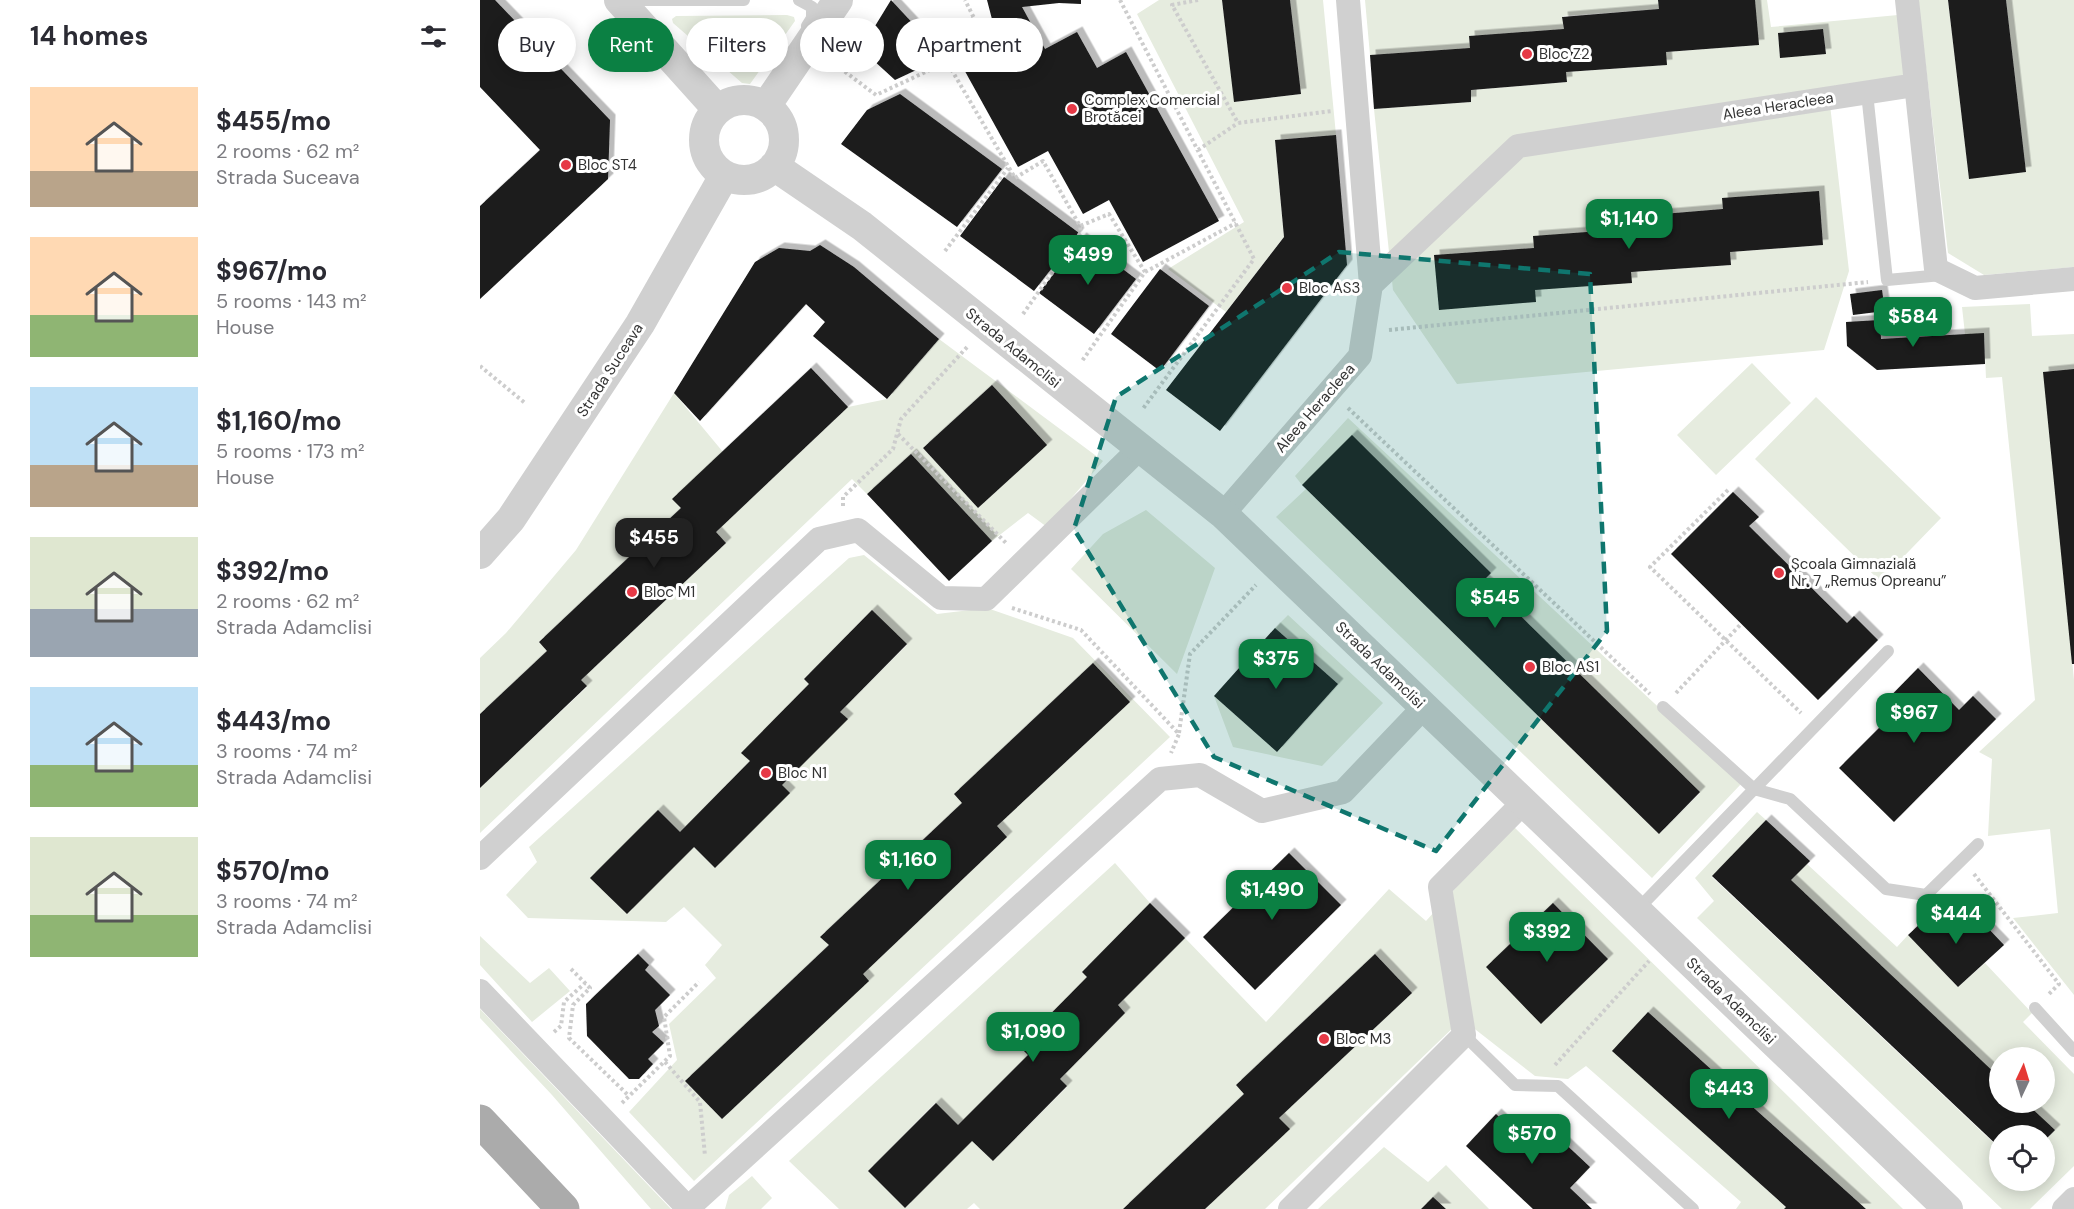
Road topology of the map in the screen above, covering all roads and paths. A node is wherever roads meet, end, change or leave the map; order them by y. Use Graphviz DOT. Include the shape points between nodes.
graph roads {
  1 [pos="618,0"];
  2 [pos="644,0"];
  3 [pos="744,0"];
  4 [pos="799,0"];
  5 [pos="838,0"];
  6 [pos="965,0"];
  7 [pos="1120,0"];
  8 [pos="1198,0"];
  9 [pos="1348,0"];
  10 [pos="1907,0"];
  11 [pos="974,18"];
  12 [pos="845,72"];
  13 [pos="926,72"];
  14 [pos="954,72"];
  15 [pos="1915,85"];
  16 [pos="1867,93"];
  17 [pos="760,104"];
  18 [pos="1357,108"];
  19 [pos="717,109"];
  20 [pos="1238,123"];
  21 [pos="1198,150"];
  22 [pos="774,166"];
  23 [pos="1008,168"];
  24 [pos="724,176"];
  25 [pos="1236,223"];
  26 [pos="1080,226"];
  27 [pos="945,250"];
  28 [pos="1145,272"];
  29 [pos="1947,274"];
  30 [pos="2074,279"];
  31 [pos="1887,280"];
  32 [pos="1371,285"];
  33 [pos="1023,314"];
  34 [pos="1364,332"];
  35 [pos="968,346"];
  36 [pos="1082,362"];
  37 [pos="480,366"];
  38 [pos="1330,390"];
  39 [pos="525,403"];
  40 [pos="1142,410"];
  41 [pos="898,434"];
  42 [pos="1139,449"];
  43 [pos="1728,490"];
  44 [pos="1223,514"];
  45 [pos="842,534"];
  46 [pos="480,554"];
  47 [pos="1025,561"];
  48 [pos="1258,583"];
  49 [pos="986,599"];
  50 [pos="1742,624"];
  51 [pos="1726,640"];
  52 [pos="1888,651"];
  53 [pos="1424,707"];
  54 [pos="1663,707"];
  55 [pos="1815,726"];
  56 [pos="1179,734"];
  57 [pos="1160,779"];
  58 [pos="1754,789"];
  59 [pos="1524,802"];
  60 [pos="1978,844"];
  61 [pos="480,858"];
  62 [pos="1962,859"];
  63 [pos="1637,910"];
  64 [pos="1653,956"];
  65 [pos="571,969"];
  66 [pos="699,982"];
  67 [pos="585,983"];
  68 [pos="480,991"];
  69 [pos="2035,1008"];
  70 [pos="1464,1035"];
  71 [pos="535,1048"];
  72 [pos="2074,1051"];
  73 [pos="665,1062"];
  74 [pos="1537,1085"];
  75 [pos="629,1096"];
  76 [pos="604,1120"];
  77 [pos="480,1121"];
  78 [pos="708,1190"];
  79 [pos="2074,1199"];
  80 [pos="563,1209"];
  81 [pos="689,1209"];
  82 [pos="1290,1209"];
  83 [pos="1693,1209"];
  84 [pos="1947,1209"];
  85 [pos="2064,1209"];
  1 -- 19 [label="street"];
  2 -- 3 [label="lane"];
  4 -- 17 [label="lane" via="812,7 812,18"];
  5 -- 17 [label="street"];
  6 -- 11 [label="path"];
  7 -- 21 [label="path"];
  8 -- 20 [label="path" via="1172,5"];
  9 -- 18 [label="street, Aleea Heracleea"];
  10 -- 15 [label="street"];
  12 -- 13 [label="path" via="876,95"];
  14 -- 23 [label="path"];
  15 -- 16 [label="street, Aleea Heracleea"];
  15 -- 29 [label="street" via="1936,269"];
  16 -- 31 [label="lane"];
  16 -- 32 [label="street, Aleea Heracleea" via="1518,146"];
  17 -- 19 [label="street" via="735,101"];
  17 -- 22 [label="street" via="776,116 782,128 784,141"];
  18 -- 20 [label="path"];
  18 -- 32 [label="street, Aleea Heracleea"];
  19 -- 24 [label="street" via="704,131 703,144 714,168"];
  20 -- 21 [label="path"];
  21 -- 25 [label="path"];
  22 -- 24 [label="street" via="751,180"];
  22 -- 42 [label="street, Strada Adamclisi" via="862,226"];
  23 -- 26 [label="path" via="1015,178 1043,161"];
  23 -- 27 [label="path"];
  24 -- 46 [label="street, Strada Suceava" via="640,324 511,519"];
  25 -- 28 [label="path"];
  25 -- 40 [label="path" via="1254,259"];
  26 -- 28 [label="path" via="1109,214"];
  26 -- 33 [label="path" via="1082,232"];
  28 -- 36 [label="path"];
  29 -- 30 [label="street" via="1975,288"];
  29 -- 31 [label="lane"];
  31 -- 34 [label="path"];
  32 -- 34 [label="street, Aleea Heracleea"];
  34 -- 38 [label="street, Aleea Heracleea" via="1360,356"];
  35 -- 41 [label="path" via="902,420"];
  37 -- 39 [label="path"];
  38 -- 44 [label="street, Aleea Heracleea"];
  38 -- 54 [label="path"];
  41 -- 45 [label="path" via="893,449 843,497"];
  41 -- 47 [label="path"];
  42 -- 44 [label="street, Strada Adamclisi"];
  42 -- 47 [label="street"];
  43 -- 51 [label="path" via="1650,567"];
  44 -- 53 [label="street, Strada Adamclisi"];
  45 -- 49 [label="street" via="858,530 941,598"];
  45 -- 61 [label="street" via="819,539"];
  47 -- 49 [label="street"];
  48 -- 56 [label="path" via="1190,654"];
  49 -- 56 [label="path" via="1081,630"];
  50 -- 51 [label="path"];
  51 -- 54 [label="path"];
  51 -- 55 [label="path"];
  52 -- 55 [label="lane"];
  53 -- 57 [label="street" via="1343,792 1262,811 1200,775"];
  53 -- 59 [label="street, Strada Adamclisi"];
  54 -- 58 [label="lane"];
  55 -- 58 [label="lane"];
  56 -- 57 [label="path"];
  57 -- 78 [label="street"];
  58 -- 62 [label="lane" via="1790,799 1886,889 1926,895"];
  58 -- 63 [label="lane"];
  59 -- 63 [label="street, Strada Adamclisi"];
  59 -- 70 [label="street" via="1440,887"];
  60 -- 62 [label="lane"];
  62 -- 69 [label="path" via="2060,984"];
  63 -- 84 [label="street, Strada Adamclisi"];
  64 -- 74 [label="path"];
  65 -- 67 [label="path"];
  66 -- 73 [label="path" via="664,1017 670,1056"];
  67 -- 71 [label="path" via="564,1002 561,1026"];
  67 -- 75 [label="path" via="590,988 573,1005 569,1038"];
  68 -- 71 [label="street"];
  69 -- 72 [label="lane"];
  70 -- 74 [label="lane" via="1515,1084"];
  70 -- 82 [label="street"];
  71 -- 76 [label="street"];
  73 -- 75 [label="path"];
  73 -- 78 [label="path" via="700,1102"];
  74 -- 83 [label="lane" via="1558,1086"];
  75 -- 76 [label="path"];
  76 -- 81 [label="street"];
  77 -- 80 [label="main road"];
  78 -- 81 [label="street"];
  79 -- 85 [label="street"];
}
